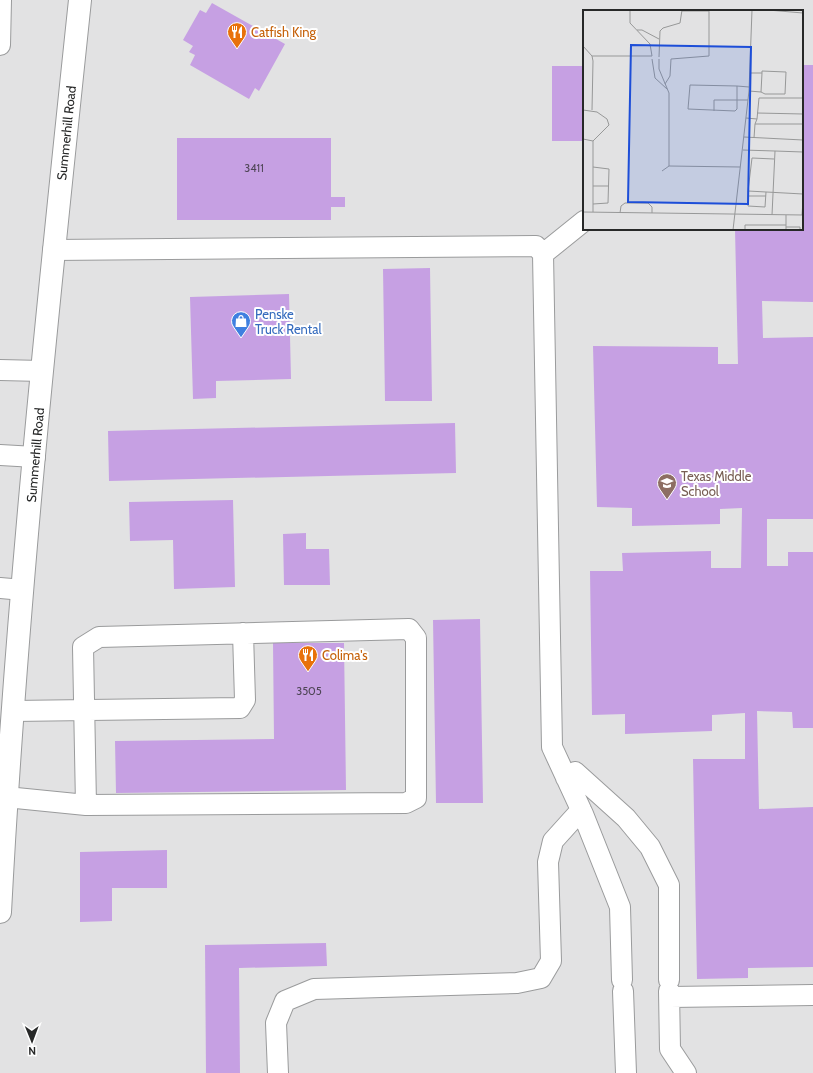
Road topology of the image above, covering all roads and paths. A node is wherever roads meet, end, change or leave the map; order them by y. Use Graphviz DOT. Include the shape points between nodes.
graph roads {
  1 [pos="1,0"];
  2 [pos="80,0"];
  3 [pos="0,45"];
  4 [pos="583,222"];
  5 [pos="53,250"];
  6 [pos="543,254"];
  7 [pos="0,370"];
  8 [pos="42,371"];
  9 [pos="0,455"];
  10 [pos="35,458"];
  11 [pos="0,588"];
  12 [pos="23,590"];
  13 [pos="243,633"];
  14 [pos="84,708"];
  15 [pos="8,716"];
  16 [pos="4,769"];
  17 [pos="566,778"];
  18 [pos="6,797"];
  19 [pos="86,805"];
  20 [pos="581,810"];
  21 [pos="0,898"];
  22 [pos="669,989"];
  23 [pos="813,995"];
  24 [pos="278,1073"];
  25 [pos="626,1073"];
  26 [pos="686,1073"];
  1 -- 3 [label="lane"];
  2 -- 5 [label="main road, Summerhill Road"];
  4 -- 6 [label="lane"];
  5 -- 6 [label="lane" via="536,246"];
  5 -- 8 [label="main road, Summerhill Road"];
  6 -- 17 [label="lane" via="552,747"];
  7 -- 8 [label="lane"];
  8 -- 10 [label="main road, Summerhill Road"];
  9 -- 10 [label="lane"];
  10 -- 12 [label="main road, Summerhill Road"];
  11 -- 12 [label="lane"];
  12 -- 15 [label="main road, Summerhill Road"];
  13 -- 14 [label="lane" via="99,637 84,648"];
  13 -- 14 [label="lane" via="245,700 240,708"];
  13 -- 19 [label="lane" via="409,629 416,638 416,798 406,803"];
  14 -- 15 [label="lane"];
  14 -- 19 [label="lane"];
  15 -- 16 [label="main road, Summerhill Road"];
  16 -- 18 [label="main road, Summerhill Road"];
  17 -- 20 [label="lane"];
  17 -- 22 [label="lane" via="575,772 626,818 650,847 669,885"];
  18 -- 19 [label="lane"];
  18 -- 21 [label="main road, Summerhill Road"];
  20 -- 24 [label="lane" via="553,841 551,848 548,862 551,961 541,978 517,983 314,988 285,1001 276,1023"];
  20 -- 25 [label="lane" via="620,907"];
  22 -- 23 [label="lane"];
  22 -- 26 [label="lane" via="670,1049"];
}
